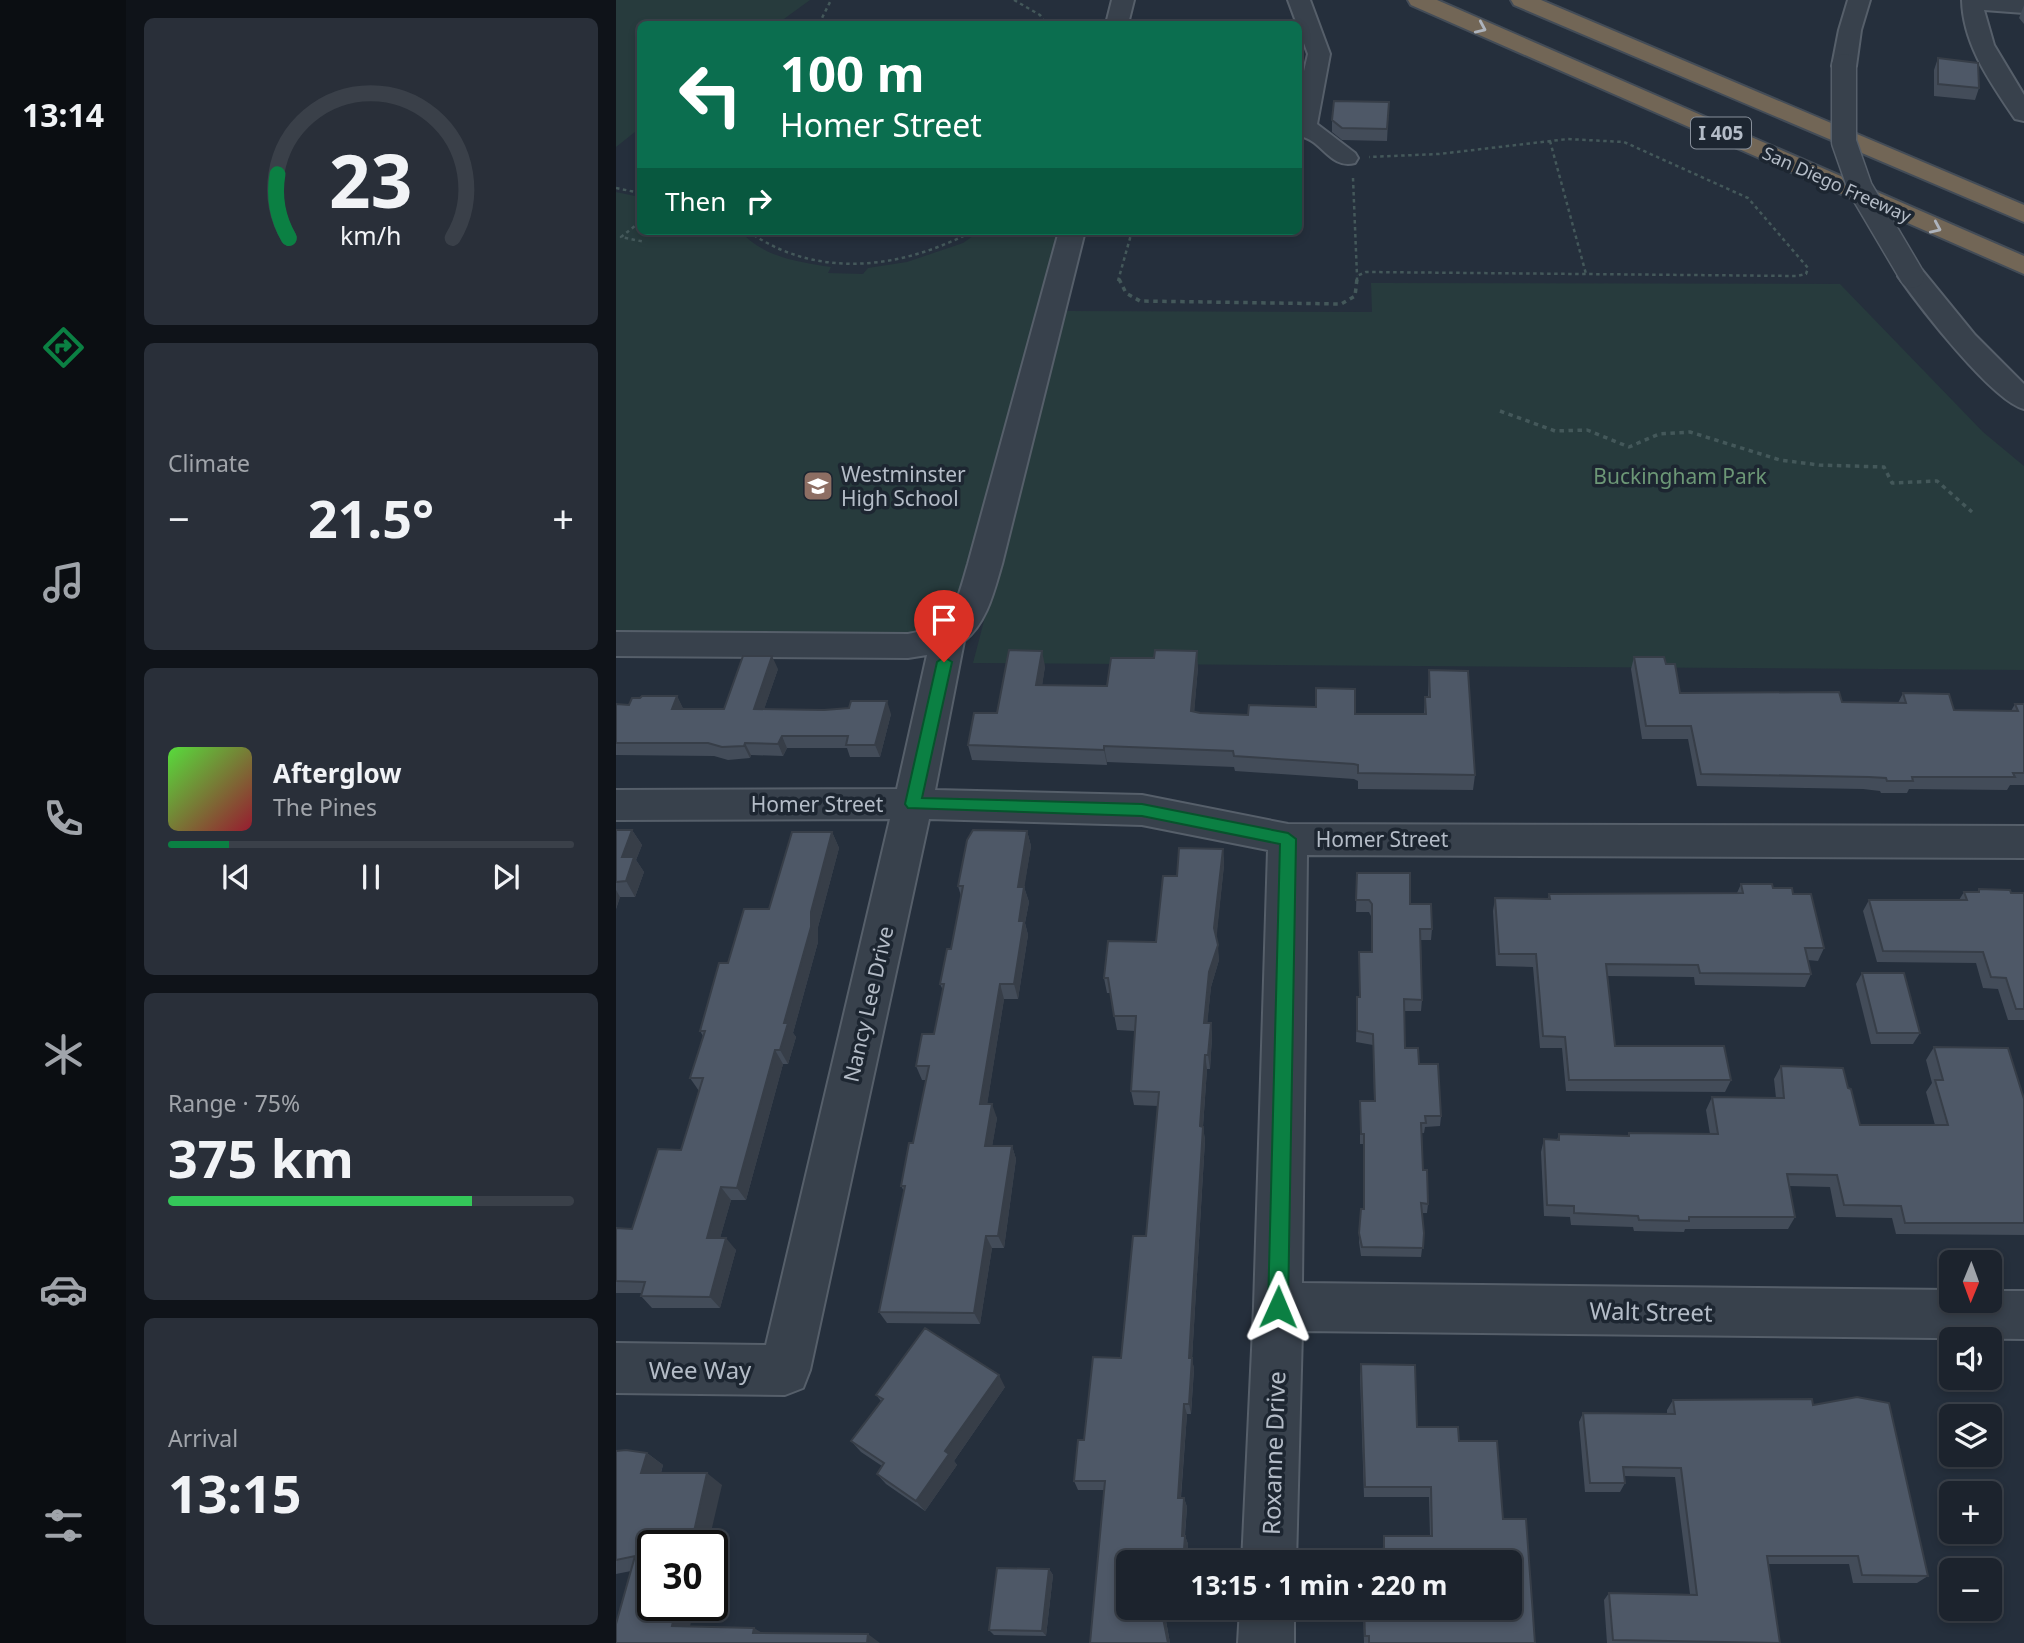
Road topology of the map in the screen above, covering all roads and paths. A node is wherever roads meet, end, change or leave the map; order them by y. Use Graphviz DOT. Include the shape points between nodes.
graph roads {
  1 [pos="831,0"];
  2 [pos="1014,0"];
  3 [pos="1123,0"];
  4 [pos="1299,0"];
  5 [pos="1419,0"];
  6 [pos="1471,0"];
  7 [pos="1522,0"];
  8 [pos="1561,0"];
  9 [pos="1860,0"];
  10 [pos="1973,1"];
  11 [pos="2024,6"];
  12 [pos="820,21"];
  13 [pos="1044,21"];
  14 [pos="1118,21"];
  15 [pos="2024,114"];
  16 [pos="1302,125"];
  17 [pos="1302,129"];
  18 [pos="1550,141"];
  19 [pos="1349,158"];
  20 [pos="616,188"];
  21 [pos="637,192"];
  22 [pos="2024,195"];
  23 [pos="2024,214"];
  24 [pos="637,224"];
  25 [pos="616,233"];
  26 [pos="624,235"];
  27 [pos="753,235"];
  28 [pos="963,235"];
  29 [pos="1071,235"];
  30 [pos="1131,235"];
  31 [pos="645,242"];
  32 [pos="2024,243"];
  33 [pos="2024,266"];
  34 [pos="1586,274"];
  35 [pos="1357,275"];
  36 [pos="2024,400"];
  37 [pos="1500,411"];
  38 [pos="1972,512"];
  39 [pos="947,637"];
  40 [pos="616,644"];
  41 [pos="913,804"];
  42 [pos="616,805"];
  43 [pos="1288,839"];
  44 [pos="2024,842"];
  45 [pos="1278,1307"];
  46 [pos="2024,1315"];
  47 [pos="616,1368"];
  48 [pos="785,1370"];
  49 [pos="1269,1550"];
  50 [pos="1267,1620"];
  51 [pos="1266,1643"];
  1 -- 12 [label="path"];
  2 -- 13 [label="path"];
  3 -- 14 [label="street"];
  4 -- 16 [label="street" via="1319,54"];
  5 -- 33 [label="highway, San Diego Freeway / I 405, one-way"];
  6 -- 32 [label="highway"];
  7 -- 23 [label="highway"];
  8 -- 22 [label="highway"];
  9 -- 36 [label="street, bridge" via="1844,66 1844,142 1860,188 1940,314"];
  10 -- 11 [label="street"];
  10 -- 15 [label="street" via="1973,20 1983,45"];
  17 -- 19 [label="street" via="1313,130"];
  18 -- 19 [label="path" via="1439,154"];
  18 -- 34 [label="path"];
  18 -- 34 [label="path" via="1624,142 1736,190 1808,268 1806,274 1797,276"];
  19 -- 35 [label="path"];
  20 -- 21 [label="path"];
  24 -- 26 [label="path"];
  25 -- 26 [label="path"];
  26 -- 31 [label="path" via="621,237"];
  27 -- 28 [label="path" via="791,256 839,263 918,254"];
  29 -- 39 [label="street" via="985,564 969,615"];
  30 -- 35 [label="path" via="1118,281 1140,301 1341,303 1355,296"];
  34 -- 35 [label="path"];
  37 -- 38 [label="path" via="1555,431 1587,430 1629,447 1659,434 1686,432 1713,436 1779,459 1837,467 1884,467 1892,483 1937,481"];
  39 -- 40 [label="street" via="908,646"];
  39 -- 41 [label="street, Nancy Lee Drive"];
  41 -- 42 [label="street, Homer Street"];
  41 -- 43 [label="street, Homer Street" via="1142,810"];
  41 -- 48 [label="street, Nancy Lee Drive"];
  43 -- 44 [label="street, Homer Street"];
  43 -- 45 [label="street, Roxanne Drive"];
  45 -- 46 [label="street, Walt Street"];
  45 -- 49 [label="street, Roxanne Drive"];
  47 -- 48 [label="street, Wee Way"];
  50 -- 51 [label="street"];
}
